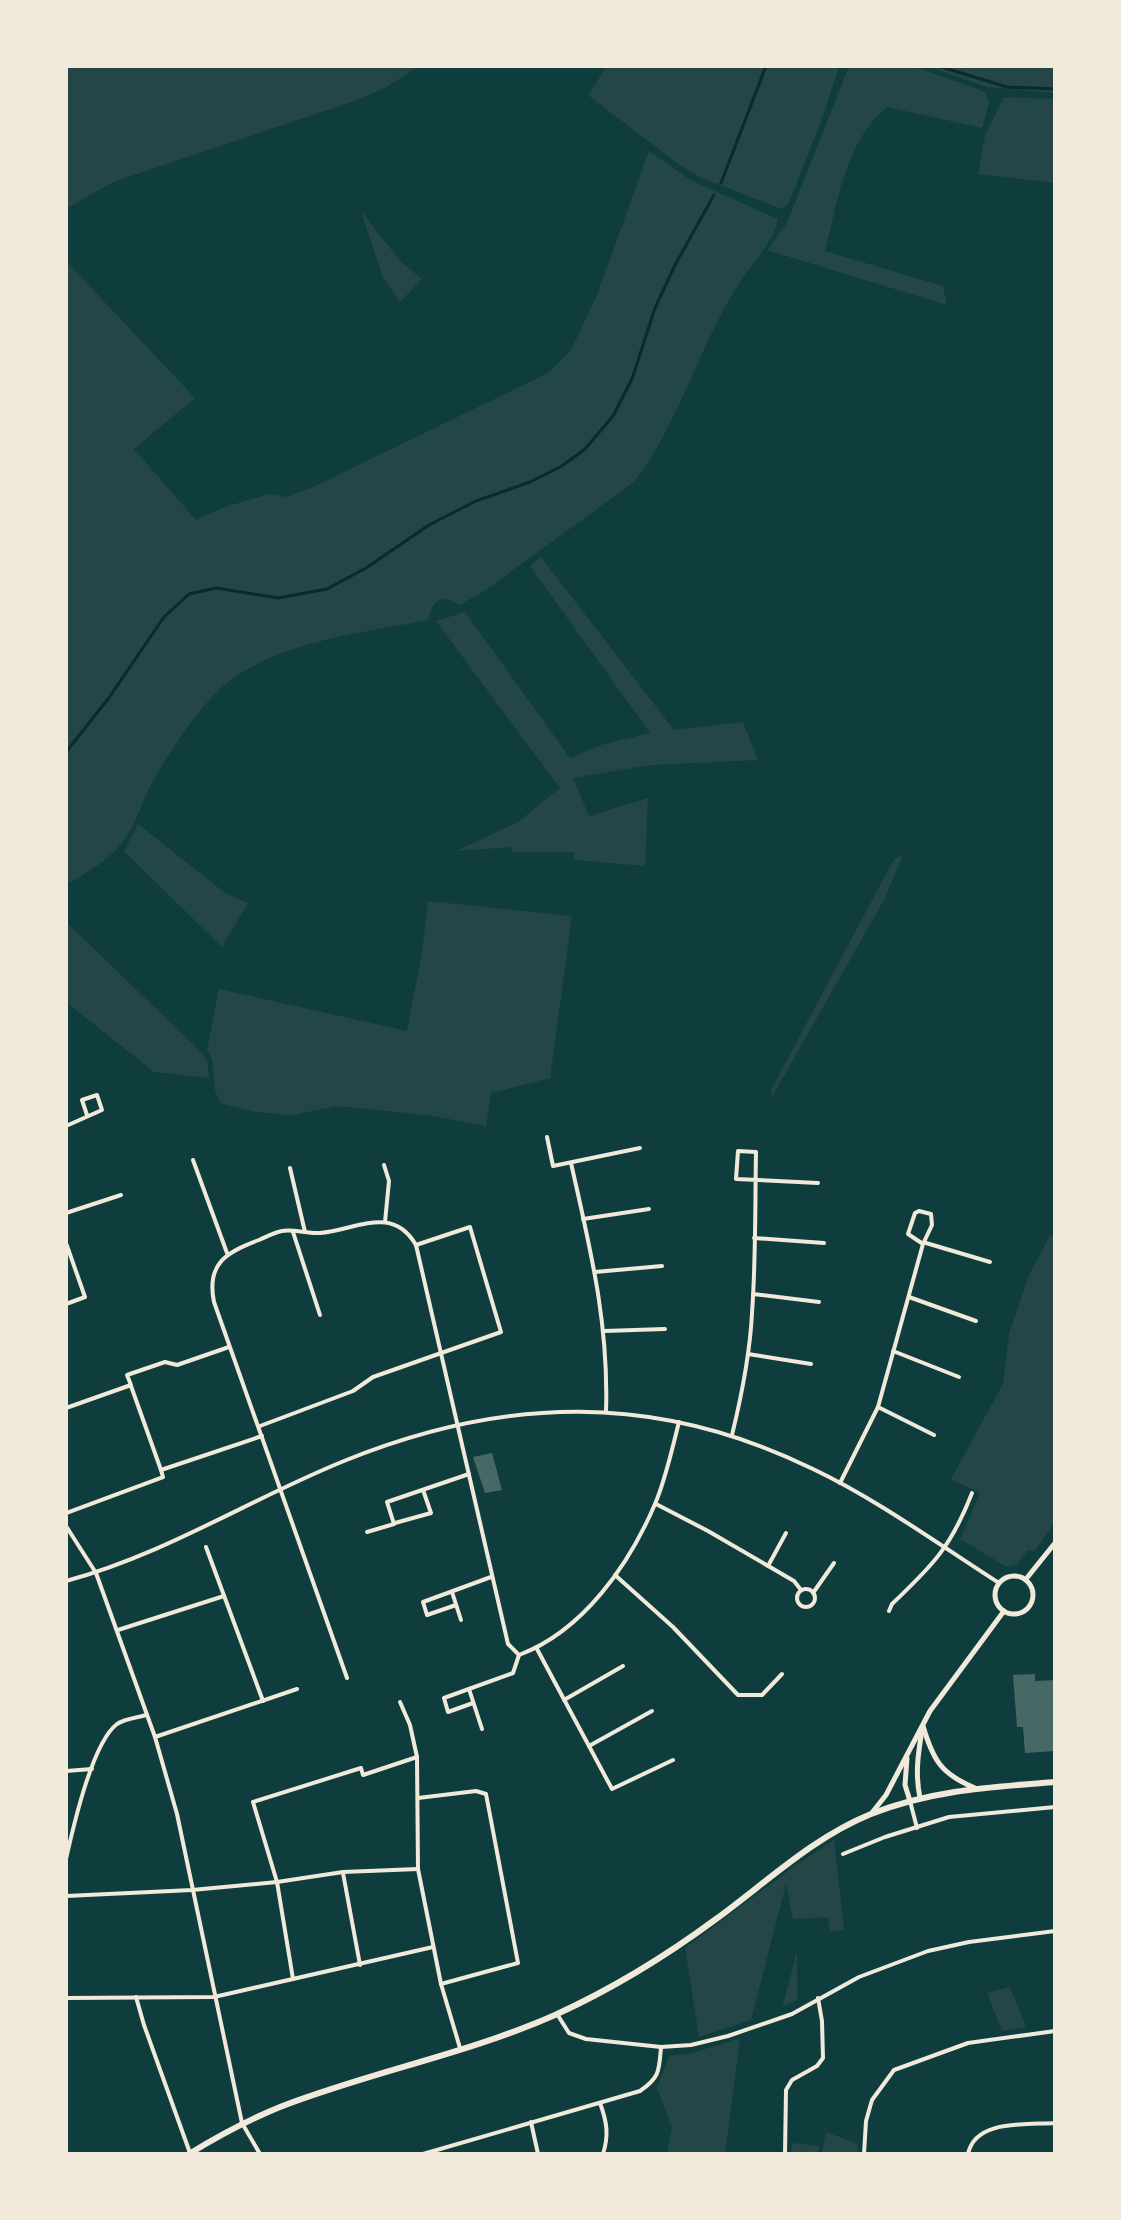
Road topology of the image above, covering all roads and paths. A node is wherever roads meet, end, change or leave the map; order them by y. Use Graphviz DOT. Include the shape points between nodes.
graph roads {
  1 [pos="87,1115"];
  2 [pos="66,1126"];
  3 [pos="547,1137"];
  4 [pos="640,1148"];
  5 [pos="193,1160"];
  6 [pos="571,1163"];
  7 [pos="384,1165"];
  8 [pos="290,1168"];
  9 [pos="755,1181"];
  10 [pos="818,1183"];
  11 [pos="121,1195"];
  12 [pos="649,1209"];
  13 [pos="66,1213"];
  14 [pos="583,1219"];
  15 [pos="385,1222"];
  16 [pos="293,1232"];
  17 [pos="305,1233"];
  18 [pos="754,1238"];
  19 [pos="66,1243"];
  20 [pos="824,1243"];
  21 [pos="925,1244"];
  22 [pos="416,1245"];
  23 [pos="227,1253"];
  24 [pos="990,1262"];
  25 [pos="662,1266"];
  26 [pos="595,1272"];
  27 [pos="753,1294"];
  28 [pos="909,1297"];
  29 [pos="819,1302"];
  30 [pos="66,1304"];
  31 [pos="320,1315"];
  32 [pos="976,1321"];
  33 [pos="665,1329"];
  34 [pos="604,1331"];
  35 [pos="229,1347"];
  36 [pos="893,1351"];
  37 [pos="440,1353"];
  38 [pos="748,1354"];
  39 [pos="811,1364"];
  40 [pos="959,1377"];
  41 [pos="131,1385"];
  42 [pos="878,1407"];
  43 [pos="66,1408"];
  44 [pos="606,1412"];
  45 [pos="679,1422"];
  46 [pos="457,1423"];
  47 [pos="259,1426"];
  48 [pos="732,1435"];
  49 [pos="934,1435"];
  50 [pos="262,1436"];
  51 [pos="161,1470"];
  52 [pos="469,1474"];
  53 [pos="840,1483"];
  54 [pos="423,1490"];
  55 [pos="281,1491"];
  56 [pos="972,1493"];
  57 [pos="655,1504"];
  58 [pos="66,1513"];
  59 [pos="394,1524"];
  60 [pos="66,1526"];
  61 [pos="367,1532"];
  62 [pos="786,1533"];
  63 [pos="1055,1543"];
  64 [pos="206,1547"];
  65 [pos="945,1549"];
  66 [pos="834,1563"];
  67 [pos="768,1566"];
  68 [pos="96,1573"];
  69 [pos="615,1575"];
  70 [pos="491,1577"];
  71 [pos="1026,1579"];
  72 [pos="66,1581"];
  73 [pos="999,1583"];
  74 [pos="801,1590"];
  75 [pos="452,1591"];
  76 [pos="813,1593"];
  77 [pos="224,1596"];
  78 [pos="456,1605"];
  79 [pos="889,1611"];
  80 [pos="1004,1611"];
  81 [pos="461,1620"];
  82 [pos="118,1630"];
  83 [pos="537,1649"];
  84 [pos="519,1655"];
  85 [pos="623,1666"];
  86 [pos="782,1674"];
  87 [pos="347,1678"];
  88 [pos="297,1689"];
  89 [pos="469,1689"];
  90 [pos="564,1700"];
  91 [pos="263,1701"];
  92 [pos="400,1702"];
  93 [pos="473,1703"];
  94 [pos="652,1711"];
  95 [pos="147,1715"];
  96 [pos="923,1725"];
  97 [pos="482,1729"];
  98 [pos="155,1737"];
  99 [pos="589,1746"];
  100 [pos="911,1746"];
  101 [pos="417,1757"];
  102 [pos="673,1760"];
  103 [pos="92,1769"];
  104 [pos="66,1771"];
  105 [pos="1055,1782"];
  106 [pos="975,1788"];
  107 [pos="418,1798"];
  108 [pos="920,1798"];
  109 [pos="910,1801"];
  110 [pos="1055,1807"];
  111 [pos="871,1814"];
  112 [pos="917,1828"];
  113 [pos="843,1854"];
  114 [pos="66,1859"];
  115 [pos="418,1869"];
  116 [pos="343,1872"];
  117 [pos="277,1882"];
  118 [pos="192,1890"];
  119 [pos="66,1896"];
  120 [pos="1055,1931"];
  121 [pos="433,1947"];
  122 [pos="360,1965"];
  123 [pos="293,1979"];
  124 [pos="441,1984"];
  125 [pos="136,1996"];
  126 [pos="214,1997"];
  127 [pos="66,1998"];
  128 [pos="818,1998"];
  129 [pos="557,2014"];
  130 [pos="1055,2031"];
  131 [pos="661,2047"];
  132 [pos="460,2048"];
  133 [pos="600,2103"];
  134 [pos="531,2122"];
  135 [pos="242,2123"];
  136 [pos="1055,2123"];
  137 [pos="456,2146"];
  138 [pos="189,2154"];
  139 [pos="260,2154"];
  140 [pos="423,2154"];
  141 [pos="459,2154"];
  142 [pos="538,2154"];
  143 [pos="603,2154"];
  144 [pos="785,2154"];
  145 [pos="864,2154"];
  146 [pos="968,2154"];
  1 -- 1 [label="street" via="102,1110 97,1095 82,1100"];
  1 -- 2 [label="street"];
  3 -- 6 [label="street" via="553,1166"];
  4 -- 6 [label="street"];
  5 -- 23 [label="street"];
  6 -- 14 [label="street"];
  7 -- 15 [label="street" via="389,1181"];
  8 -- 17 [label="street"];
  9 -- 9 [label="street" via="756,1152 738,1151 736,1179"];
  9 -- 10 [label="street"];
  9 -- 18 [label="street"];
  11 -- 13 [label="street"];
  12 -- 14 [label="street"];
  14 -- 26 [label="street"];
  15 -- 17 [label="street"];
  15 -- 22 [label="street" via="409,1233"];
  16 -- 17 [label="street"];
  16 -- 23 [label="street"];
  16 -- 31 [label="street"];
  18 -- 20 [label="street"];
  18 -- 27 [label="street"];
  19 -- 30 [label="street" via="85,1297"];
  21 -- 21 [label="street" via="908,1234 915,1213 924,1211 933,1218"];
  21 -- 24 [label="street"];
  21 -- 28 [label="street"];
  22 -- 37 [label="street"];
  22 -- 37 [label="street" via="470,1227 501,1332"];
  23 -- 35 [label="street" via="211,1287"];
  25 -- 26 [label="street"];
  26 -- 34 [label="street"];
  27 -- 29 [label="street"];
  27 -- 38 [label="street"];
  28 -- 32 [label="street"];
  28 -- 36 [label="street"];
  33 -- 34 [label="street"];
  34 -- 44 [label="street"];
  35 -- 41 [label="street" via="127,1375"];
  35 -- 47 [label="street"];
  36 -- 40 [label="street"];
  36 -- 42 [label="street"];
  37 -- 46 [label="street"];
  37 -- 47 [label="street"];
  38 -- 39 [label="street"];
  38 -- 48 [label="street"];
  41 -- 43 [label="street"];
  41 -- 51 [label="street"];
  42 -- 49 [label="street"];
  42 -- 53 [label="street"];
  44 -- 45 [label="street"];
  44 -- 46 [label="street" via="557,1410"];
  45 -- 48 [label="street"];
  45 -- 57 [label="street"];
  46 -- 52 [label="street"];
  46 -- 55 [label="street" via="342,1461"];
  47 -- 50 [label="street"];
  48 -- 53 [label="street"];
  50 -- 51 [label="street"];
  50 -- 55 [label="street"];
  51 -- 58 [label="street" via="163,1477"];
  52 -- 54 [label="street"];
  52 -- 70 [label="street"];
  53 -- 65 [label="street"];
  54 -- 59 [label="street" via="387,1502"];
  54 -- 59 [label="street" via="431,1513"];
  55 -- 68 [label="street"];
  55 -- 87 [label="street"];
  56 -- 65 [label="street"];
  57 -- 67 [label="street"];
  57 -- 69 [label="street"];
  59 -- 61 [label="street"];
  60 -- 68 [label="street"];
  62 -- 67 [label="street"];
  63 -- 71 [label="main road"];
  64 -- 77 [label="street"];
  65 -- 73 [label="street"];
  65 -- 79 [label="street"];
  66 -- 76 [label="street"];
  67 -- 74 [label="street"];
  68 -- 72 [label="street"];
  68 -- 82 [label="street"];
  69 -- 83 [label="street" via="585,1610"];
  69 -- 86 [label="street" via="738,1695 762,1695"];
  70 -- 75 [label="street"];
  70 -- 84 [label="street" via="508,1644"];
  71 -- 73 [label="main road" via="1014,1576"];
  71 -- 80 [label="main road" via="1034,1594 1031,1605 1021,1613"];
  73 -- 80 [label="main road" via="996,1601"];
  74 -- 76 [label="street"];
  74 -- 76 [label="street" via="797,1600 804,1607 812,1604"];
  75 -- 78 [label="street"];
  75 -- 78 [label="street" via="423,1602 427,1615"];
  77 -- 82 [label="street"];
  77 -- 91 [label="street"];
  78 -- 81 [label="street"];
  80 -- 96 [label="main road"];
  82 -- 95 [label="street"];
  83 -- 84 [label="street"];
  83 -- 90 [label="street"];
  84 -- 89 [label="street" via="513,1673"];
  85 -- 90 [label="street"];
  88 -- 91 [label="street"];
  89 -- 93 [label="street"];
  89 -- 93 [label="street" via="444,1698 448,1712"];
  90 -- 99 [label="street"];
  91 -- 98 [label="street"];
  92 -- 101 [label="street"];
  93 -- 97 [label="street"];
  94 -- 99 [label="street"];
  95 -- 98 [label="street"];
  95 -- 103 [label="street" via="117,1724"];
  96 -- 100 [label="main road"];
  96 -- 106 [label="main road" via="940,1766 952,1779"];
  96 -- 108 [label="main road" via="917,1760"];
  98 -- 118 [label="street"];
  99 -- 102 [label="street" via="612,1789"];
  100 -- 109 [label="main road" via="905,1785"];
  100 -- 111 [label="main road"];
  101 -- 107 [label="street"];
  101 -- 117 [label="street" via="363,1775 361,1768 253,1802"];
  103 -- 104 [label="street"];
  103 -- 114 [label="street"];
  105 -- 106 [label="main road"];
  106 -- 108 [label="main road"];
  107 -- 115 [label="street"];
  107 -- 124 [label="street" via="486,1794 518,1963"];
  108 -- 109 [label="main road"];
  109 -- 111 [label="main road"];
  109 -- 112 [label="street"];
  110 -- 112 [label="street" via="949,1817"];
  111 -- 129 [label="main road" via="811,1846 675,1948"];
  112 -- 113 [label="street"];
  115 -- 116 [label="street"];
  115 -- 121 [label="street"];
  116 -- 117 [label="street"];
  116 -- 122 [label="street"];
  117 -- 118 [label="street"];
  117 -- 123 [label="street"];
  118 -- 119 [label="street"];
  118 -- 126 [label="street"];
  120 -- 128 [label="street" via="928,1951"];
  121 -- 122 [label="street"];
  121 -- 124 [label="street"];
  122 -- 123 [label="street"];
  123 -- 126 [label="street"];
  124 -- 132 [label="street"];
  125 -- 126 [label="street"];
  125 -- 127 [label="street"];
  125 -- 138 [label="street"];
  126 -- 135 [label="street"];
  128 -- 131 [label="street" via="792,2014 728,2036"];
  128 -- 144 [label="street" via="823,2058 786,2090"];
  129 -- 131 [label="street" via="569,2033 586,2039"];
  129 -- 132 [label="main road"];
  130 -- 145 [label="street" via="968,2043 894,2070 872,2100"];
  131 -- 133 [label="street" via="655,2081"];
  132 -- 135 [label="main road"];
  133 -- 134 [label="street"];
  133 -- 143 [label="street" via="607,2122"];
  134 -- 137 [label="street"];
  134 -- 142 [label="street"];
  135 -- 138 [label="main road"];
  135 -- 139 [label="street"];
  136 -- 146 [label="street" via="993,2128 977,2136"];
  137 -- 140 [label="street"];
  137 -- 141 [label="street"];
}
